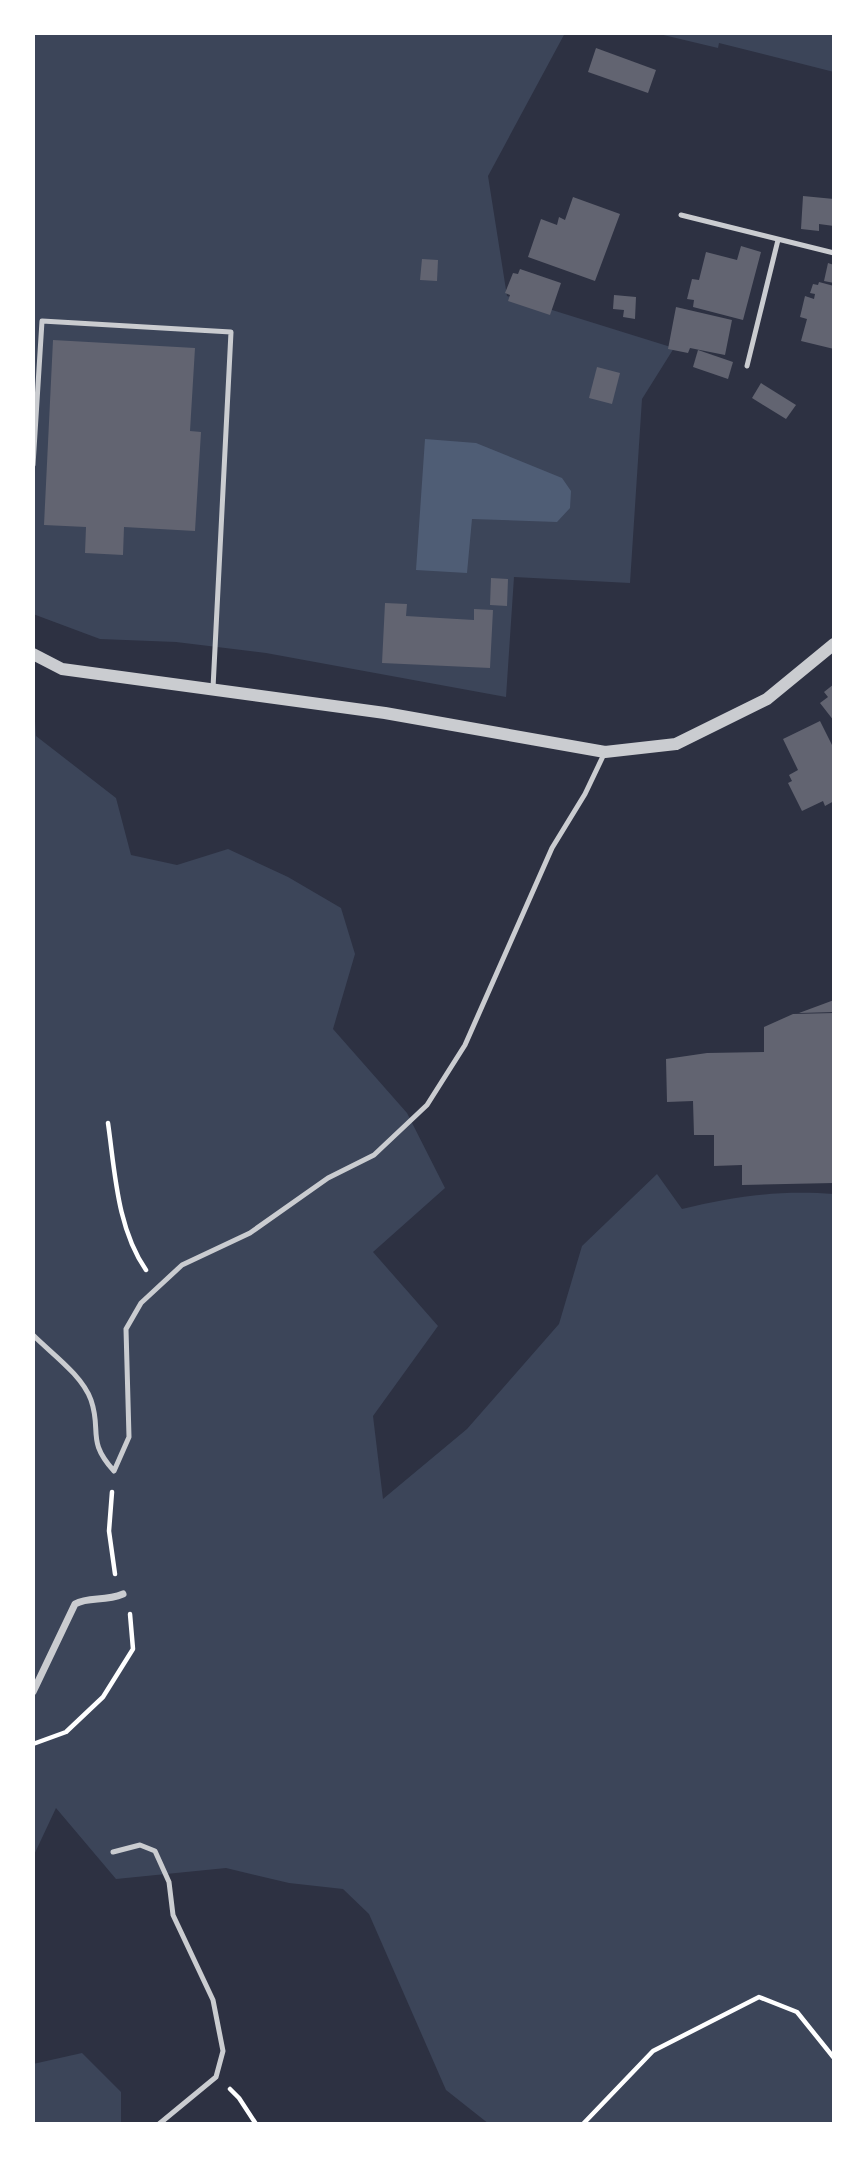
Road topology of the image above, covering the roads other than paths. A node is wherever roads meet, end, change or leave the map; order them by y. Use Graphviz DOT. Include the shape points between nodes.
graph roads {
  1 [pos="681,215"];
  2 [pos="778,240"];
  3 [pos="834,253"];
  4 [pos="747,366"];
  5 [pos="33,464"];
  6 [pos="834,643"];
  7 [pos="33,654"];
  8 [pos="213,692"];
  9 [pos="605,752"];
  10 [pos="33,1335"];
  11 [pos="122,1594"];
  12 [pos="33,1692"];
  13 [pos="113,1852"];
  14 [pos="159,2124"];
  1 -- 2 [label="lane"];
  2 -- 3 [label="lane"];
  2 -- 4 [label="lane"];
  5 -- 8 [label="lane" via="42,321 231,332"];
  6 -- 9 [label="street" via="767,699 676,744"];
  7 -- 8 [label="street" via="62,670"];
  8 -- 9 [label="street" via="385,713"];
  9 -- 10 [label="lane" via="552,848 465,1045 427,1105 374,1155 328,1178 250,1233 181,1265 141,1303 126,1329 129,1437 114,1471 99,1455 91,1400 75,1376"];
  11 -- 12 [label="street" via="107,1601 75,1604"];
  13 -- 14 [label="lane" via="140,1845 155,1851 169,1881 173,1915 214,2000 223,2051 216,2077"];
}
